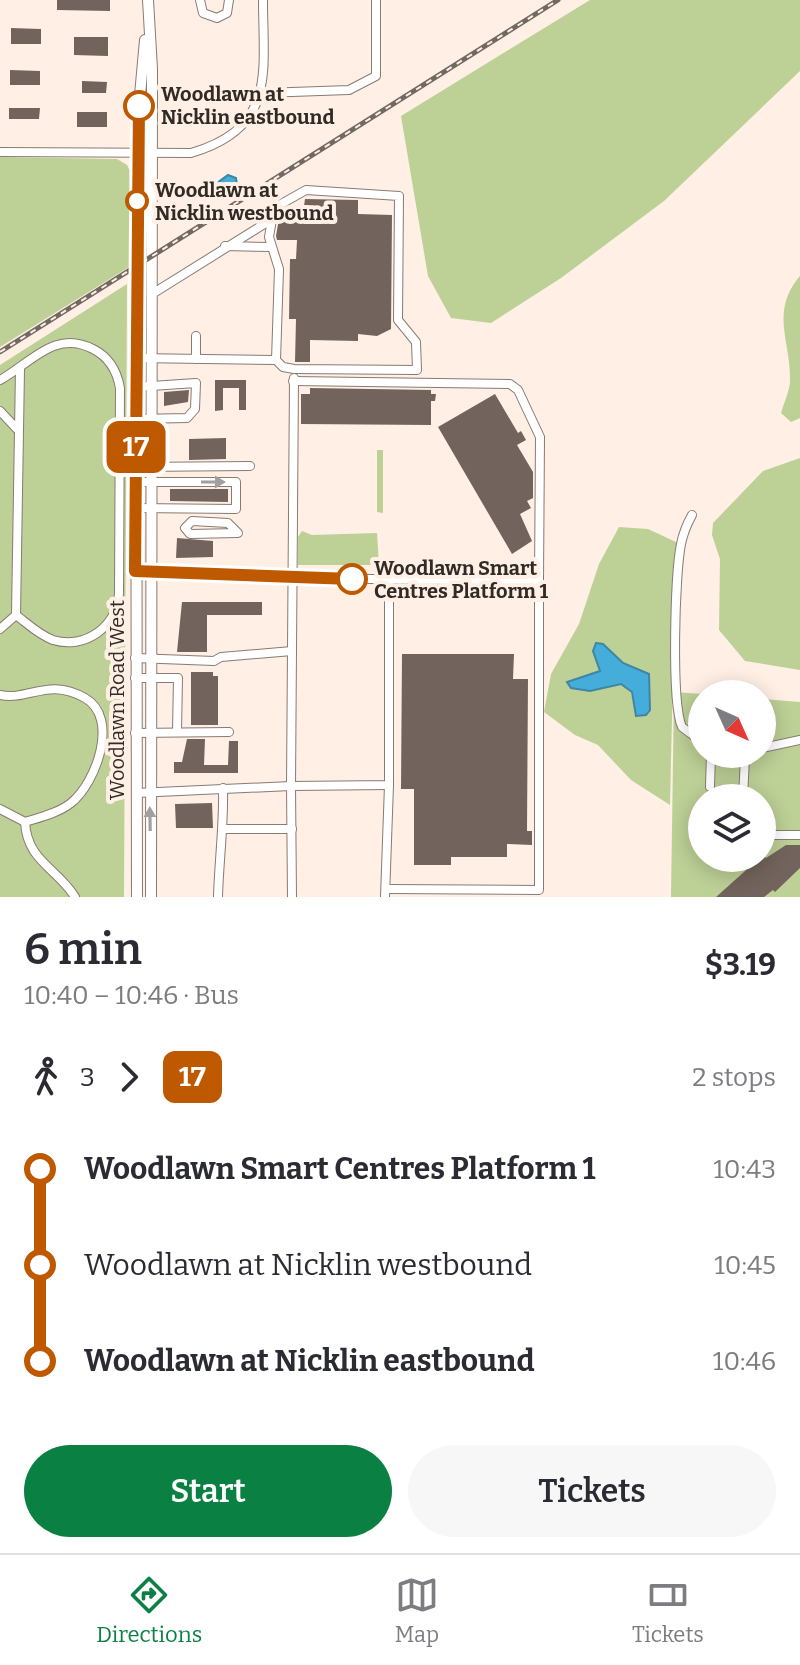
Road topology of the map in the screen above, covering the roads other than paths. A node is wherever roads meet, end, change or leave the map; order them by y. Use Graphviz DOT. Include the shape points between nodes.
graph roads {
  1 [pos="148,0"];
  2 [pos="200,0"];
  3 [pos="229,0"];
  4 [pos="263,0"];
  5 [pos="376,0"];
  6 [pos="148,23"];
  7 [pos="263,93"];
  8 [pos="0,152"];
  9 [pos="152,153"];
  10 [pos="138,154"];
  11 [pos="269,221"];
  12 [pos="224,246"];
  13 [pos="271,247"];
  14 [pos="152,294"];
  15 [pos="196,336"];
  16 [pos="136,358"];
  17 [pos="151,358"];
  18 [pos="196,359"];
  19 [pos="276,360"];
  20 [pos="20,369"];
  21 [pos="294,369"];
  22 [pos="0,380"];
  23 [pos="293,381"];
  24 [pos="136,387"];
  25 [pos="151,387"];
  26 [pos="0,411"];
  27 [pos="151,418"];
  28 [pos="136,419"];
  29 [pos="18,430"];
  30 [pos="250,466"];
  31 [pos="136,467"];
  32 [pos="150,467"];
  33 [pos="135,482"];
  34 [pos="150,482"];
  35 [pos="135,508"];
  36 [pos="149,508"];
  37 [pos="692,515"];
  38 [pos="238,533"];
  39 [pos="135,571"];
  40 [pos="149,571"];
  41 [pos="293,578"];
  42 [pos="389,580"];
  43 [pos="539,581"];
  44 [pos="16,615"];
  45 [pos="0,629"];
  46 [pos="292,651"];
  47 [pos="135,658"];
  48 [pos="149,658"];
  49 [pos="135,678"];
  50 [pos="149,678"];
  51 [pos="0,695"];
  52 [pos="149,732"];
  53 [pos="177,732"];
  54 [pos="229,732"];
  55 [pos="688,732"];
  56 [pos="135,733"];
  57 [pos="800,740"];
  58 [pos="776,745"];
  59 [pos="389,785"];
  60 [pos="291,786"];
  61 [pos="223,788"];
  62 [pos="136,793"];
  63 [pos="149,793"];
  64 [pos="0,809"];
  65 [pos="25,822"];
  66 [pos="225,829"];
  67 [pos="292,829"];
  68 [pos="776,835"];
  69 [pos="800,835"];
  70 [pos="386,893"];
  71 [pos="425,893"];
  72 [pos="75,897"];
  73 [pos="137,897"];
  74 [pos="151,897"];
  75 [pos="218,897"];
  76 [pos="292,897"];
  1 -- 6 [label="main road, Woodlawn Road West"];
  2 -- 3 [label="street" via="203,13 217,18 227,13"];
  4 -- 7 [label="street"];
  5 -- 7 [label="street" via="376,76 349,90"];
  6 -- 9 [label="main road, Woodlawn Road West"];
  6 -- 10 [label="main road, Woodlawn Road West"];
  7 -- 9 [label="street" via="242,125 215,146 191,153"];
  8 -- 10 [label="street"];
  9 -- 10 [label="street"];
  9 -- 14 [label="main road, Woodlawn Road West"];
  10 -- 16 [label="main road, Woodlawn Road West"];
  11 -- 12 [label="street"];
  11 -- 13 [label="street"];
  11 -- 21 [label="street" via="274,208 306,190 399,196 398,320 416,342 417,370"];
  12 -- 13 [label="street"];
  12 -- 14 [label="street"];
  13 -- 19 [label="street" via="279,269"];
  14 -- 17 [label="main road, Woodlawn Road West"];
  15 -- 18 [label="street"];
  16 -- 17 [label="street"];
  16 -- 24 [label="main road, Woodlawn Road West"];
  17 -- 18 [label="street"];
  17 -- 25 [label="main road, Woodlawn Road West"];
  18 -- 19 [label="street"];
  19 -- 21 [label="street"];
  20 -- 22 [label="street"];
  20 -- 29 [label="street"];
  20 -- 44 [label="street" via="55,343 70,341 101,353 115,372 121,396 120,562 117,606 107,625 93,636 73,643 52,639"];
  21 -- 23 [label="street"];
  23 -- 41 [label="street"];
  23 -- 43 [label="street" via="510,384 518,390 540,437"];
  24 -- 25 [label="street"];
  24 -- 28 [label="main road, Woodlawn Road West"];
  25 -- 27 [label="main road, Woodlawn Road West"];
  25 -- 27 [label="street" via="196,383 195,409 187,418"];
  26 -- 29 [label="street"];
  27 -- 28 [label="street"];
  27 -- 32 [label="main road, Woodlawn Road West"];
  28 -- 31 [label="main road, Woodlawn Road West"];
  29 -- 44 [label="street"];
  30 -- 32 [label="street"];
  31 -- 32 [label="street"];
  31 -- 33 [label="main road, Woodlawn Road West"];
  32 -- 34 [label="main road, Woodlawn Road West"];
  33 -- 34 [label="street"];
  33 -- 35 [label="main road, Woodlawn Road West"];
  34 -- 36 [label="main road, Woodlawn Road West"];
  34 -- 36 [label="street, one-way" via="236,482 236,509"];
  35 -- 36 [label="street"];
  35 -- 39 [label="main road, Woodlawn Road West"];
  36 -- 40 [label="main road, Woodlawn Road West"];
  37 -- 55 [label="street" via="678,569 677,696 682,727"];
  38 -- 38 [label="street" via="190,534 185,528 192,521 224,523"];
  39 -- 40 [label="street"];
  39 -- 47 [label="main road, Woodlawn Road West"];
  40 -- 41 [label="street"];
  40 -- 48 [label="main road, Woodlawn Road West"];
  41 -- 42 [label="street"];
  41 -- 46 [label="street"];
  42 -- 43 [label="street"];
  42 -- 59 [label="street"];
  43 -- 71 [label="street" via="539,890"];
  44 -- 45 [label="street"];
  46 -- 48 [label="street" via="214,661"];
  46 -- 60 [label="street"];
  47 -- 48 [label="street"];
  47 -- 49 [label="main road, Woodlawn Road West"];
  48 -- 50 [label="main road, Woodlawn Road West"];
  49 -- 50 [label="street"];
  49 -- 56 [label="main road, Woodlawn Road West"];
  50 -- 52 [label="main road, Woodlawn Road West"];
  50 -- 53 [label="street" via="178,678"];
  51 -- 65 [label="street" via="41,688 73,693 93,704 101,721 102,743 82,791 62,809"];
  52 -- 53 [label="street"];
  52 -- 56 [label="street"];
  52 -- 63 [label="main road, Woodlawn Road West"];
  53 -- 54 [label="street"];
  56 -- 62 [label="main road, Woodlawn Road West"];
  57 -- 58 [label="street"];
  59 -- 60 [label="street"];
  59 -- 70 [label="street"];
  60 -- 61 [label="street"];
  60 -- 67 [label="street"];
  61 -- 63 [label="street"];
  61 -- 66 [label="street"];
  62 -- 63 [label="street"];
  62 -- 73 [label="main road, Woodlawn Road West"];
  74 -- 63 [label="main road, Woodlawn Road West, one-way"];
  64 -- 65 [label="street"];
  65 -- 72 [label="street" via="39,862"];
  66 -- 67 [label="street"];
  66 -- 75 [label="street"];
  67 -- 76 [label="street"];
  68 -- 69 [label="street"];
  70 -- 71 [label="street"];
}
